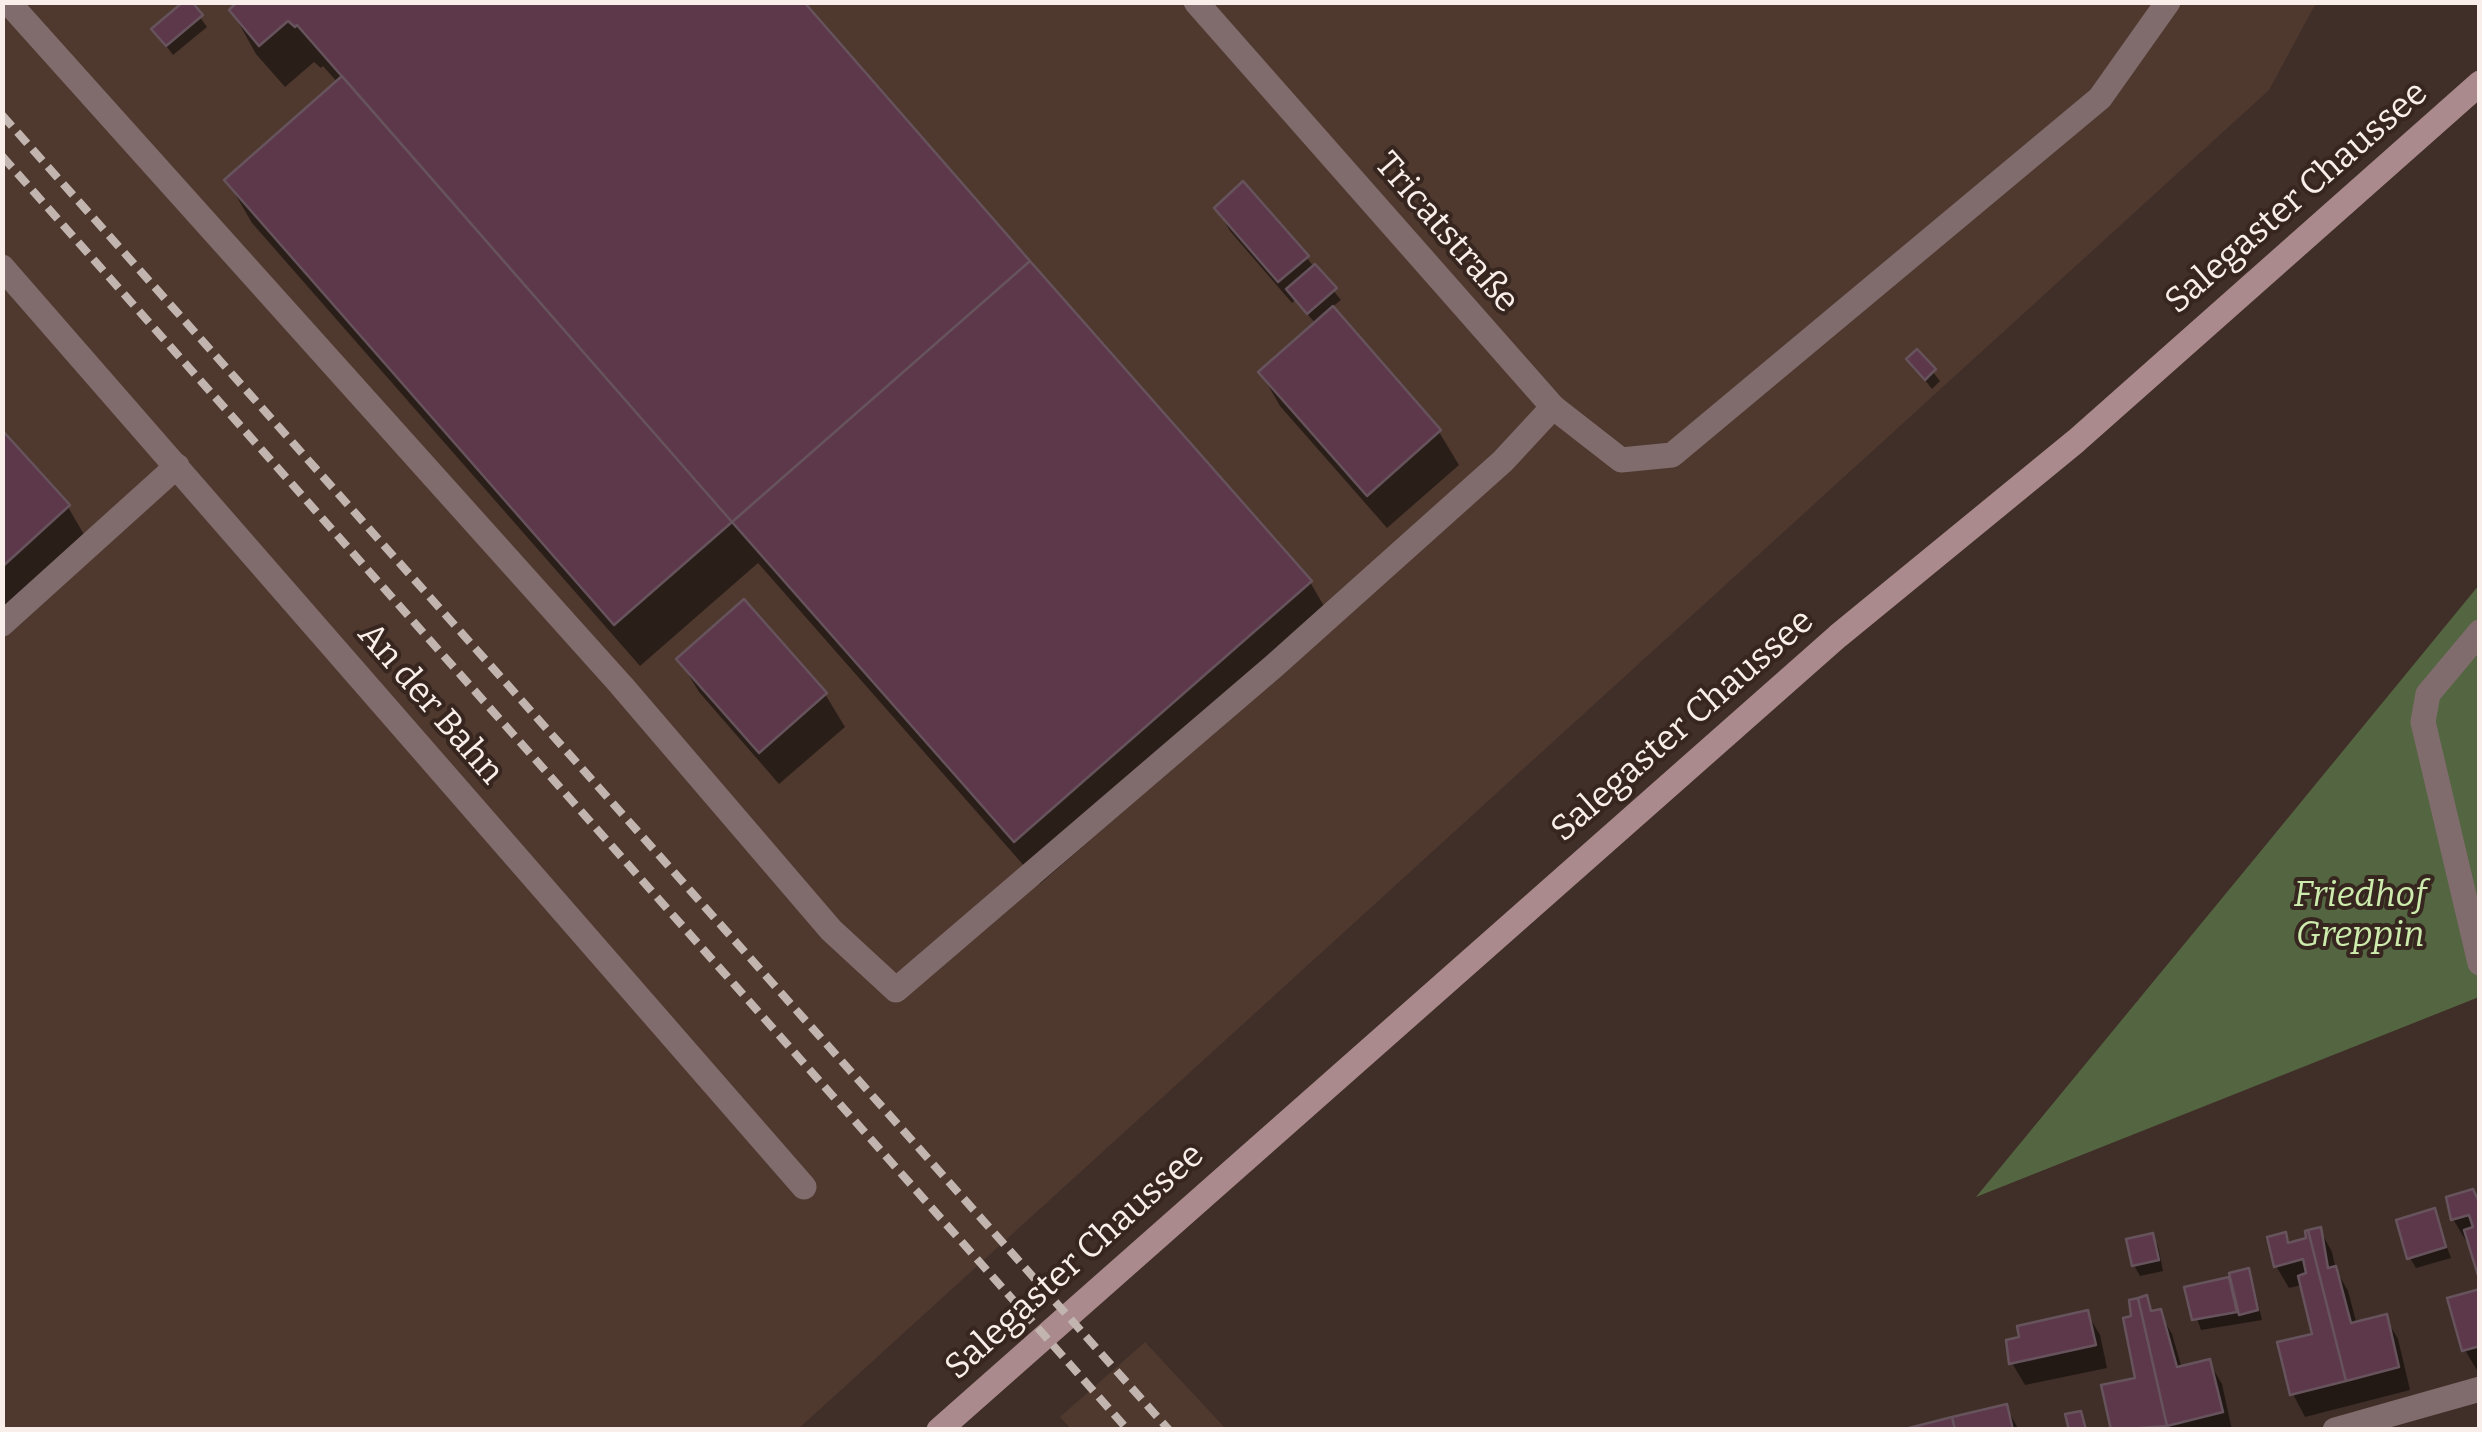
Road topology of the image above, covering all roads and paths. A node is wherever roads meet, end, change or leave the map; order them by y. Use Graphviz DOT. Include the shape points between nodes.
graph roads {
  1 [pos="1196,2"];
  2 [pos="2168,2"];
  3 [pos="22,7"];
  4 [pos="2480,83"];
  5 [pos="2,267"];
  6 [pos="1553,407"];
  7 [pos="177,466"];
  8 [pos="2,624"];
  9 [pos="2480,632"];
  10 [pos="2480,962"];
  11 [pos="804,1187"];
  12 [pos="2480,1390"];
  13 [pos="939,1430"];
  14 [pos="2336,1430"];
  1 -- 6 [label="street, Tricatstraße"];
  2 -- 6 [label="street, Tricatstraße" via="2100,98 1672,455 1621,460"];
  3 -- 6 [label="street" via="831,930 896,990 1274,666 1503,461"];
  4 -- 13 [label="main road, Salegaster Chaussee" via="2076,441 1838,636"];
  5 -- 7 [label="street, An der Bahn"];
  7 -- 8 [label="street"];
  7 -- 11 [label="street, An der Bahn"];
  9 -- 10 [label="street" via="2428,694 2423,722"];
  12 -- 14 [label="street"];
}
